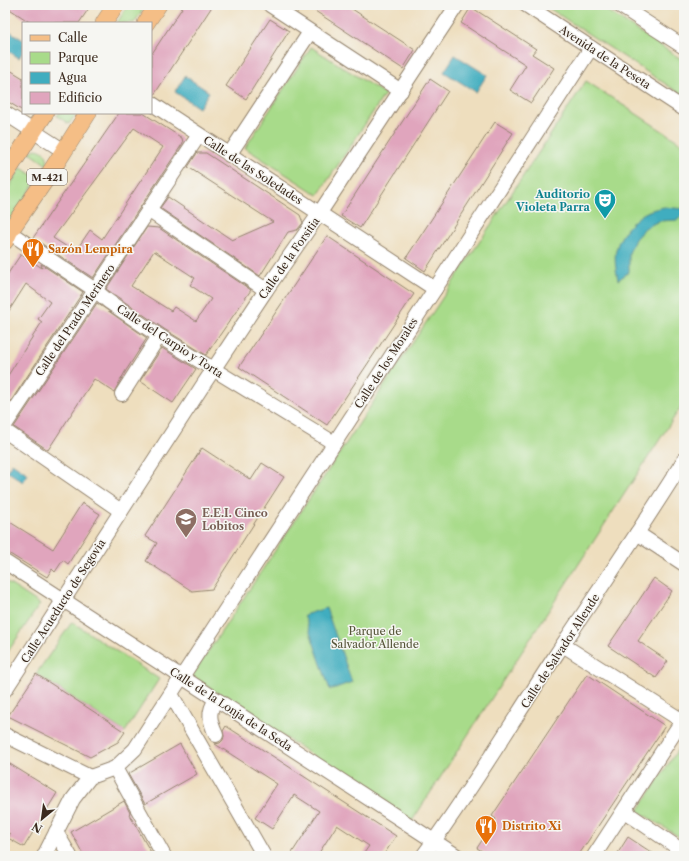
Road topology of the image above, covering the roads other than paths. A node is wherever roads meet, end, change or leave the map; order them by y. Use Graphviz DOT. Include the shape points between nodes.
graph roads {
  1 [pos="116,5"];
  2 [pos="158,5"];
  3 [pos="270,5"];
  4 [pos="457,5"];
  5 [pos="526,5"];
  6 [pos="620,5"];
  7 [pos="105,22"];
  8 [pos="147,22"];
  9 [pos="310,32"];
  10 [pos="684,47"];
  11 [pos="590,48"];
  12 [pos="401,90"];
  13 [pos="152,104"];
  14 [pos="684,109"];
  15 [pos="5,113"];
  16 [pos="44,114"];
  17 [pos="87,114"];
  18 [pos="33,131"];
  19 [pos="198,135"];
  20 [pos="64,151"];
  21 [pos="229,155"];
  22 [pos="5,175"];
  23 [pos="148,210"];
  24 [pos="319,214"];
  25 [pos="7,236"];
  26 [pos="435,289"];
  27 [pos="95,290"];
  28 [pos="266,290"];
  29 [pos="159,336"];
  30 [pos="214,369"];
  31 [pos="122,394"];
  32 [pos="5,425"];
  33 [pos="5,431"];
  34 [pos="334,443"];
  35 [pos="684,460"];
  36 [pos="121,511"];
  37 [pos="637,533"];
  38 [pos="5,562"];
  39 [pos="684,564"];
  40 [pos="64,600"];
  41 [pos="563,645"];
  42 [pos="181,677"];
  43 [pos="5,690"];
  44 [pos="171,694"];
  45 [pos="216,700"];
  46 [pos="683,722"];
  47 [pos="5,735"];
  48 [pos="216,735"];
  49 [pos="115,768"];
  50 [pos="90,777"];
  51 [pos="626,808"];
  52 [pos="56,832"];
  53 [pos="434,840"];
  54 [pos="684,852"];
  55 [pos="44,856"];
  56 [pos="70,856"];
  57 [pos="164,856"];
  58 [pos="264,856"];
  59 [pos="423,856"];
  60 [pos="457,856"];
  61 [pos="594,856"];
  1 -- 7 [label="main road"];
  2 -- 8 [label="main road"];
  3 -- 9 [label="street"];
  4 -- 12 [label="street, Calle de la Forsitia"];
  5 -- 11 [label="street, Avenida de la Peseta"];
  6 -- 10 [label="street"];
  9 -- 12 [label="street"];
  9 -- 21 [label="street"];
  11 -- 14 [label="street, Avenida de la Peseta"];
  11 -- 26 [label="street, Calle de los Morales"];
  12 -- 24 [label="street, Calle de la Forsitia"];
  13 -- 19 [label="street, Calle de las Soledades"];
  15 -- 18 [label="street"];
  16 -- 18 [label="main road"];
  17 -- 20 [label="main road, M-421"];
  18 -- 20 [label="street"];
  18 -- 22 [label="main road"];
  19 -- 21 [label="street, Calle de las Soledades"];
  19 -- 23 [label="street, Calle del Prado Merinero"];
  20 -- 25 [label="main road, M-421"];
  21 -- 24 [label="street, Calle de las Soledades"];
  23 -- 27 [label="street, Calle del Prado Merinero"];
  23 -- 28 [label="street"];
  24 -- 26 [label="street, Calle de las Soledades"];
  24 -- 28 [label="street, Calle de la Forsitia"];
  25 -- 27 [label="street, Calle del Carpio y Torta"];
  26 -- 34 [label="street, Calle de los Morales"];
  27 -- 29 [label="street, Calle del Carpio y Torta"];
  27 -- 32 [label="street, Calle del Prado Merinero"];
  28 -- 30 [label="street, Calle de la Forsitia"];
  29 -- 30 [label="street, Calle del Carpio y Torta"];
  29 -- 31 [label="street"];
  30 -- 34 [label="street, Calle del Carpio y Torta"];
  30 -- 36 [label="street, Calle de la Forsitia"];
  33 -- 36 [label="street"];
  34 -- 42 [label="street, Calle de los Morales"];
  35 -- 37 [label="street, Calle de Salvador Allende"];
  36 -- 40 [label="street, Calle Acueducto de Segovia"];
  37 -- 39 [label="street"];
  37 -- 41 [label="street, Calle de Salvador Allende"];
  38 -- 40 [label="street, Calle de la Lonja de la Seda"];
  40 -- 42 [label="street, Calle de la Lonja de la Seda"];
  40 -- 43 [label="street, Calle Acueducto de Segovia"];
  41 -- 46 [label="street"];
  41 -- 53 [label="street, Calle de Salvador Allende"];
  42 -- 44 [label="street, Calle de los Morales"];
  42 -- 45 [label="street, Calle de la Lonja de la Seda"];
  44 -- 49 [label="street, Calle de los Morales" via="135,749"];
  44 -- 58 [label="street"];
  45 -- 48 [label="street" via="209,714"];
  45 -- 53 [label="street, Calle de la Lonja de la Seda"];
  46 -- 51 [label="street"];
  47 -- 50 [label="street"];
  49 -- 50 [label="street"];
  49 -- 57 [label="street"];
  50 -- 52 [label="street" via="73,799"];
  51 -- 54 [label="street" via="630,815"];
  51 -- 61 [label="street"];
  52 -- 55 [label="street"];
  52 -- 56 [label="street"];
  53 -- 59 [label="street, Calle de Salvador Allende"];
  53 -- 60 [label="street, Calle de la Lonja de la Seda"];
}
